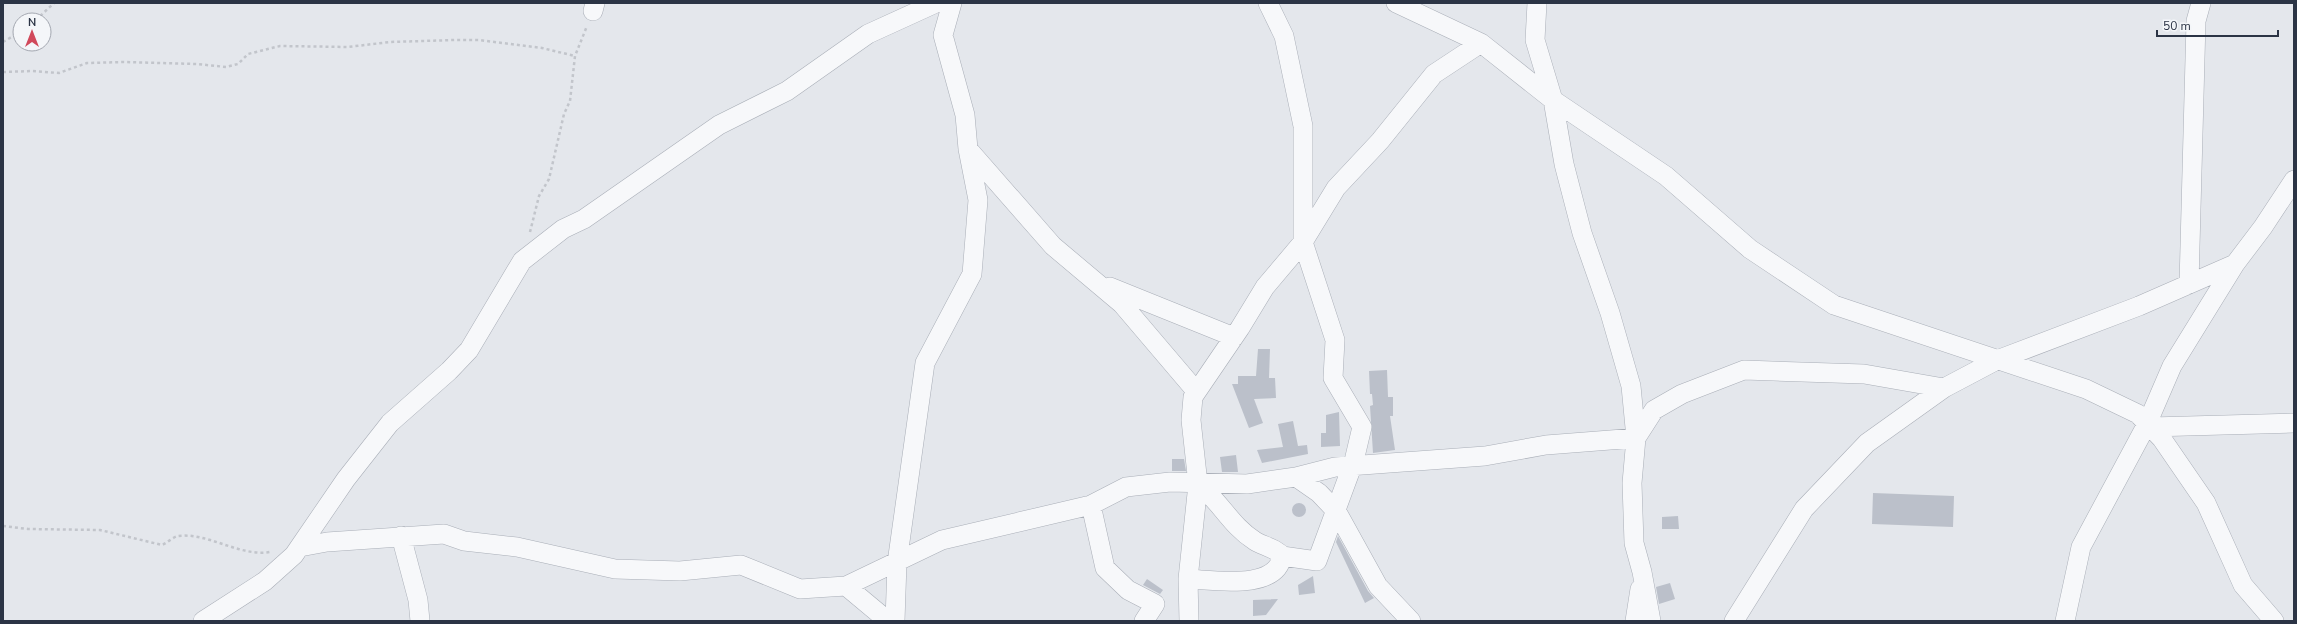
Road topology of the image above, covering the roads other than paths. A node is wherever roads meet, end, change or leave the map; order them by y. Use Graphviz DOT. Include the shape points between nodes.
graph roads {
  1 [pos="936,3"];
  2 [pos="952,3"];
  3 [pos="1268,3"];
  4 [pos="1396,3"];
  5 [pos="1537,3"];
  6 [pos="2201,3"];
  7 [pos="1481,43"];
  8 [pos="1553,100"];
  9 [pos="968,149"];
  10 [pos="2294,180"];
  11 [pos="1303,242"];
  12 [pos="2235,264"];
  13 [pos="1096,282"];
  14 [pos="2189,284"];
  15 [pos="1234,337"];
  16 [pos="1997,360"];
  17 [pos="1944,388"];
  18 [pos="1196,391"];
  19 [pos="2294,423"];
  20 [pos="2149,426"];
  21 [pos="1636,438"];
  22 [pos="1352,466"];
  23 [pos="1296,477"];
  24 [pos="1198,484"];
  25 [pos="1091,505"];
  26 [pos="1335,510"];
  27 [pos="401,536"];
  28 [pos="300,547"];
  29 [pos="1282,556"];
  30 [pos="897,562"];
  31 [pos="1642,572"];
  32 [pos="1188,579"];
  33 [pos="846,586"];
  34 [pos="203,621"];
  35 [pos="420,621"];
  36 [pos="888,621"];
  37 [pos="895,621"];
  38 [pos="1144,621"];
  39 [pos="1189,621"];
  40 [pos="1411,621"];
  41 [pos="1635,621"];
  42 [pos="1650,621"];
  43 [pos="1734,621"];
  44 [pos="2065,621"];
  45 [pos="2274,621"];
  1 -- 28 [label="street" via="868,34 787,91 719,124 584,219 563,229 528,256 506,285 469,350 449,372 390,423 346,479"];
  2 -- 9 [label="street" via="943,34 965,115"];
  3 -- 11 [label="street" via="1284,36 1303,126"];
  4 -- 7 [label="street"];
  5 -- 8 [label="street" via="1535,40"];
  6 -- 14 [label="street" via="2196,21"];
  7 -- 8 [label="street"];
  7 -- 11 [label="street" via="1434,74 1380,141 1336,188"];
  8 -- 16 [label="street" via="1666,176 1750,250 1834,305"];
  8 -- 21 [label="street" via="1564,164 1582,233 1610,313 1630,386"];
  9 -- 13 [label="street" via="1053,246"];
  9 -- 30 [label="street" via="978,200 972,274 925,363"];
  10 -- 12 [label="street"];
  11 -- 15 [label="street" via="1265,287"];
  11 -- 22 [label="street" via="1335,340 1332,378 1362,427"];
  12 -- 14 [label="street"];
  12 -- 20 [label="street" via="2172,366"];
  13 -- 15 [label="street"];
  13 -- 18 [label="street" via="1122,304"];
  14 -- 16 [label="street"];
  15 -- 18 [label="street"];
  16 -- 17 [label="street"];
  16 -- 20 [label="street" via="2086,390 2138,414"];
  17 -- 21 [label="street" via="1864,374 1744,370 1682,394 1654,410"];
  17 -- 43 [label="street" via="1867,443 1804,509"];
  18 -- 24 [label="street" via="1191,400 1190,420"];
  19 -- 20 [label="street"];
  20 -- 44 [label="street" via="2081,547"];
  20 -- 45 [label="street" via="2162,439 2206,503 2243,585"];
  21 -- 22 [label="street" via="1546,445 1485,456"];
  21 -- 31 [label="street" via="1632,483 1634,543"];
  22 -- 23 [label="street" via="1335,467"];
  22 -- 26 [label="street"];
  23 -- 24 [label="street" via="1247,484"];
  23 -- 26 [label="street" via="1319,493"];
  24 -- 25 [label="street" via="1170,482 1126,487"];
  24 -- 29 [label="street" via="1214,498 1236,527 1256,542"];
  24 -- 32 [label="street"];
  25 -- 30 [label="street" via="942,540"];
  25 -- 38 [label="street" via="1105,568 1128,590 1155,604"];
  26 -- 29 [label="street" via="1317,561"];
  26 -- 40 [label="street" via="1367,562 1378,586"];
  27 -- 28 [label="street" via="327,542"];
  27 -- 33 [label="street" via="444,534 464,541 517,547 615,569 680,571 741,566 800,589"];
  27 -- 35 [label="street" via="418,600"];
  28 -- 34 [label="street" via="266,581"];
  29 -- 32 [label="street" via="1281,562 1269,575 1260,579"];
  30 -- 33 [label="street"];
  30 -- 37 [label="street"];
  31 -- 41 [label="street"];
  31 -- 42 [label="street"];
  32 -- 39 [label="street"];
  33 -- 36 [label="street"];
}
